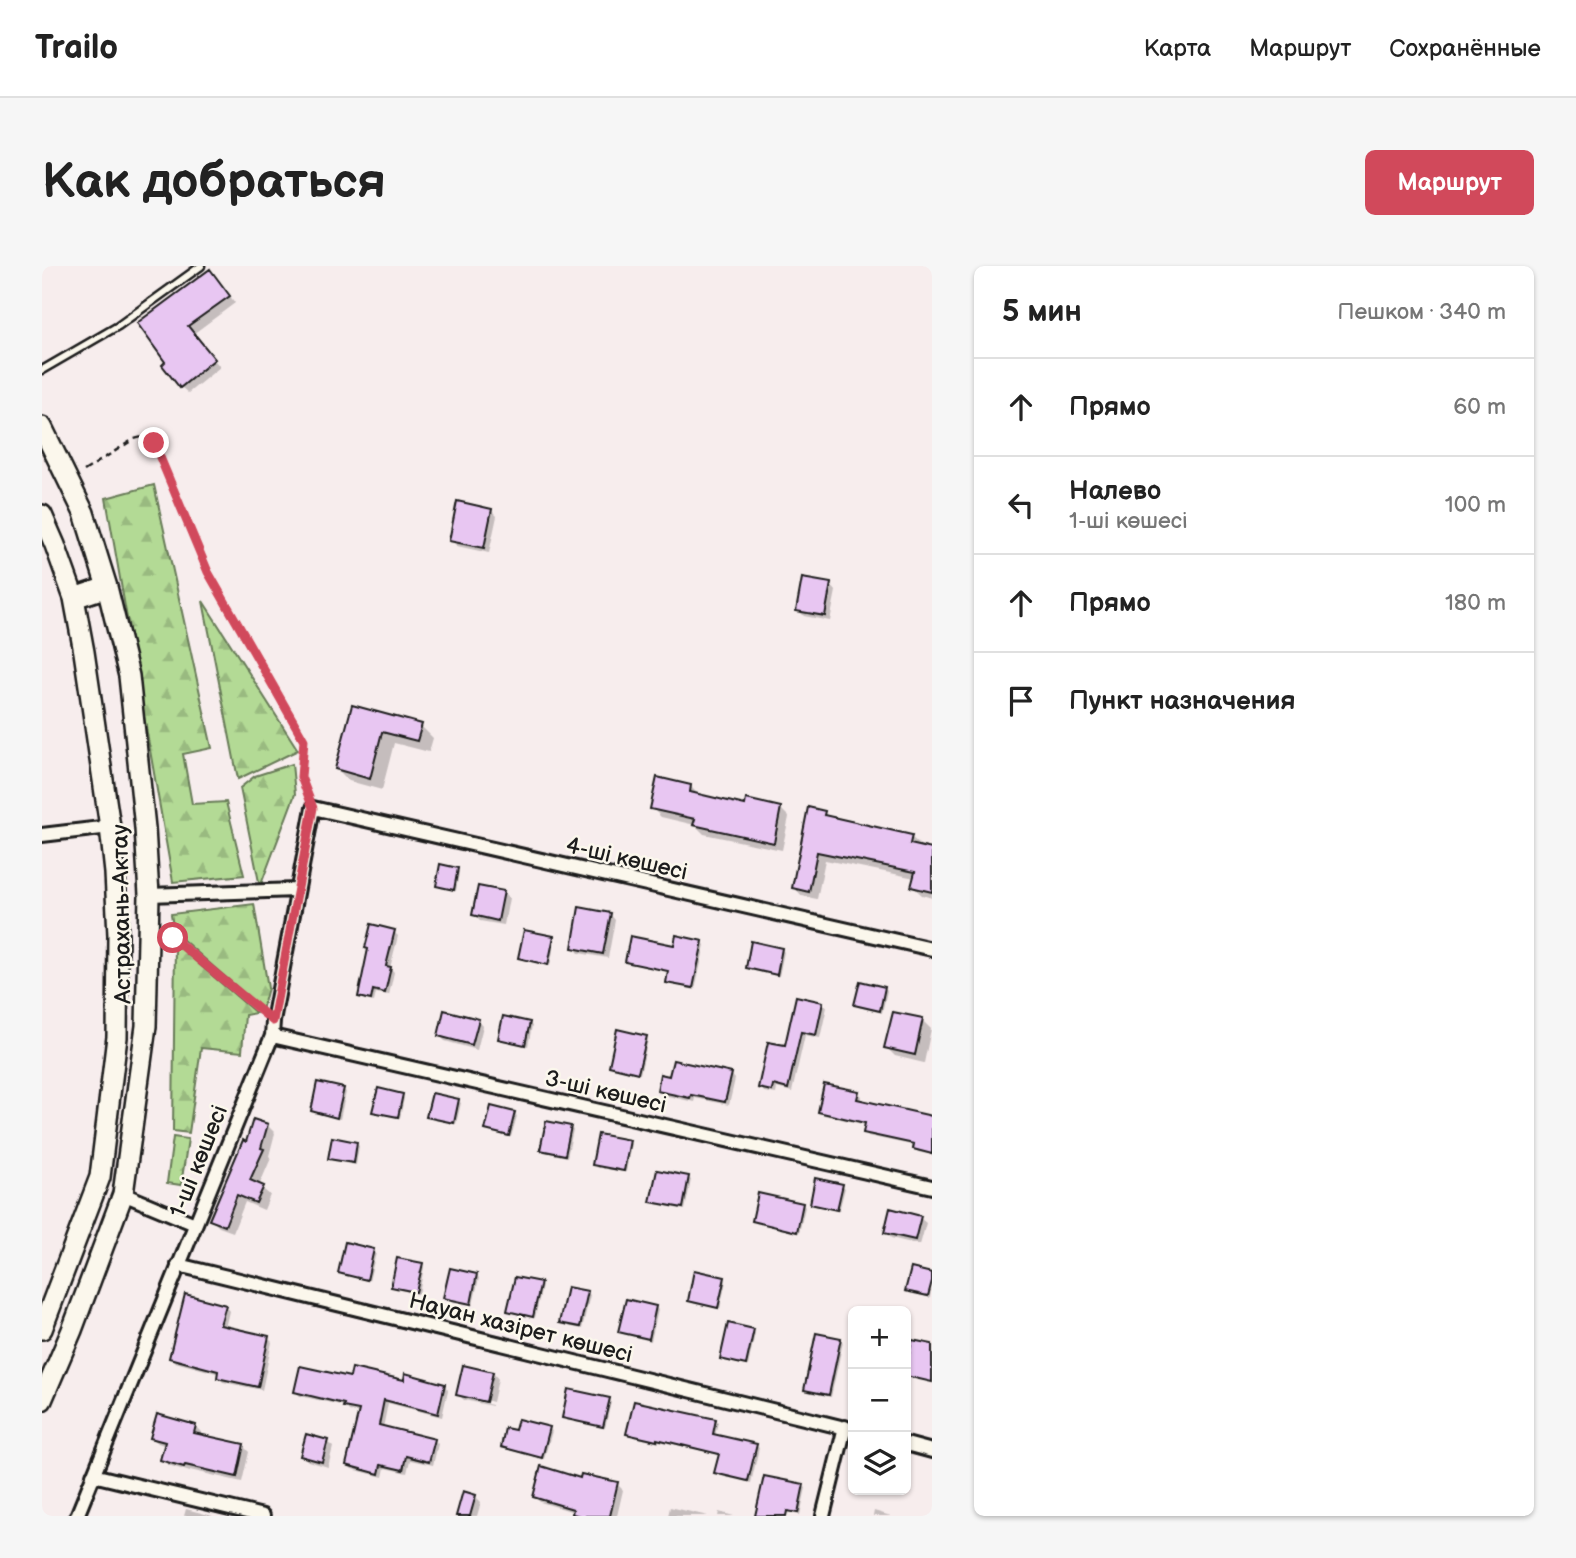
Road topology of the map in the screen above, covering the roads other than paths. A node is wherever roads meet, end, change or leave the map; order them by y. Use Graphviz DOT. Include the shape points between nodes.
graph roads {
  1 [pos="201,266"];
  2 [pos="42,370"];
  3 [pos="42,427"];
  4 [pos="42,515"];
  5 [pos="48,546"];
  6 [pos="107,587"];
  7 [pos="74,598"];
  8 [pos="313,808"];
  9 [pos="110,827"];
  10 [pos="42,835"];
  11 [pos="296,890"];
  12 [pos="149,895"];
  13 [pos="932,949"];
  14 [pos="272,1036"];
  15 [pos="932,1187"];
  16 [pos="122,1194"];
  17 [pos="195,1224"];
  18 [pos="178,1265"];
  19 [pos="42,1329"];
  20 [pos="42,1400"];
  21 [pos="848,1429"];
  22 [pos="848,1432"];
  23 [pos="911,1445"];
  24 [pos="932,1451"];
  25 [pos="93,1475"];
  26 [pos="77,1516"];
  27 [pos="263,1516"];
  28 [pos="823,1516"];
  1 -- 2 [label="lane" via="118,326"];
  3 -- 6 [label="highway, Астрахань-Актау" via="84,513"];
  4 -- 5 [label="highway"];
  5 -- 7 [label="highway"];
  6 -- 7 [label="highway"];
  6 -- 12 [label="highway, Астрахань-Актау" via="129,676"];
  7 -- 9 [label="highway"];
  8 -- 11 [label="street, 1-шi көшесі"];
  8 -- 13 [label="street, 4-шi көшесі"];
  9 -- 10 [label="street"];
  9 -- 19 [label="highway" via="118,935 117,1037 100,1177"];
  11 -- 12 [label="street"];
  11 -- 14 [label="street, 1-шi көшесі"];
  12 -- 16 [label="highway, Астрахань-Актау" via="146,1026"];
  14 -- 15 [label="street, 3-шi көшесі"];
  14 -- 17 [label="street, 1-шi көшесі"];
  16 -- 17 [label="street"];
  16 -- 20 [label="highway, Астрахань-Актау"];
  17 -- 18 [label="street, 1-шi көшесі"];
  18 -- 21 [label="street, Науан хазірет көшесі"];
  18 -- 25 [label="street, 1-шi көшесі"];
  22 -- 28 [label="street"];
  23 -- 24 [label="street"];
  25 -- 26 [label="street, 1-шi көшесі"];
  25 -- 27 [label="street"];
}
